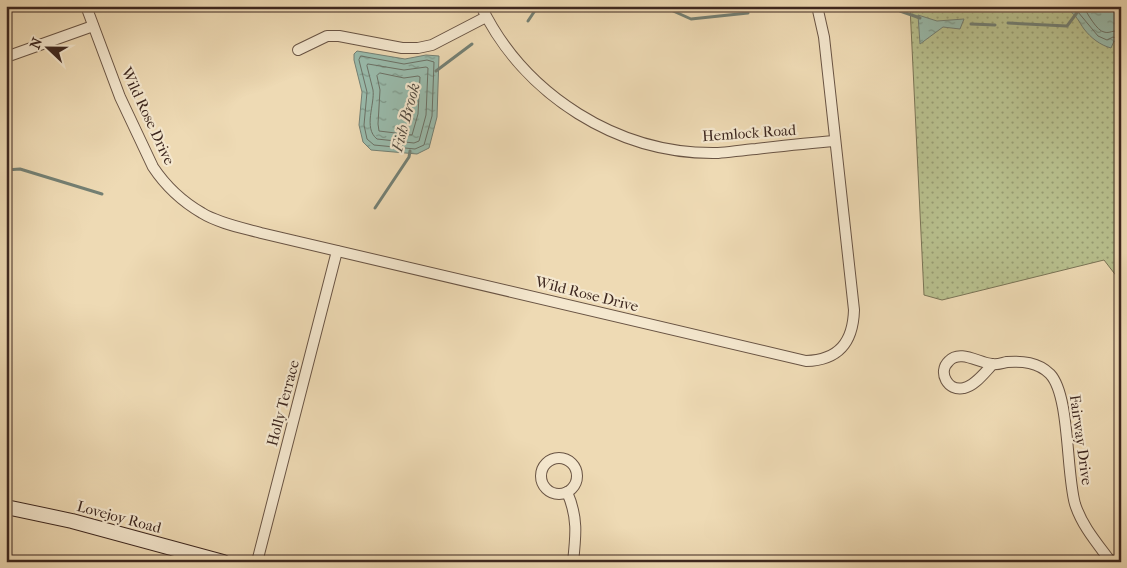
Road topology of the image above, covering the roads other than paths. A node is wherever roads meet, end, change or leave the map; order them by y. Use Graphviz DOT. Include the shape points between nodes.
graph roads {
  1 [pos="86,6"];
  2 [pos="481,6"];
  3 [pos="817,6"];
  4 [pos="486,17"];
  5 [pos="93,26"];
  6 [pos="298,50"];
  7 [pos="6,57"];
  8 [pos="836,140"];
  9 [pos="337,251"];
  10 [pos="993,364"];
  11 [pos="567,492"];
  12 [pos="6,507"];
  13 [pos="223,562"];
  14 [pos="257,562"];
  15 [pos="573,562"];
  16 [pos="1111,562"];
  1 -- 5 [label="street, Wild Rose Drive"];
  2 -- 4 [label="street, Hemlock Road"];
  3 -- 8 [label="street, Wild Rose Drive" via="824,37"];
  4 -- 6 [label="street" via="432,45 418,48 327,36"];
  4 -- 8 [label="street, Hemlock Road" via="517,63 551,96 610,131 683,151 718,153"];
  5 -- 7 [label="street"];
  5 -- 9 [label="street, Wild Rose Drive" via="120,97 153,167 188,204 203,214 261,233"];
  8 -- 9 [label="street, Wild Rose Drive" via="854,323 841,350 818,361 781,356"];
  9 -- 14 [label="street, Holly Terrace"];
  10 -- 10 [label="street, Fairway Drive" via="965,388 954,388 945,378 946,363 958,356"];
  10 -- 16 [label="street, Fairway Drive" via="1031,363 1045,370 1055,381 1062,402 1075,504 1087,529"];
  11 -- 15 [label="street" via="576,519"];
  12 -- 13 [label="main road, Lovejoy Road" via="72,521"];
}
